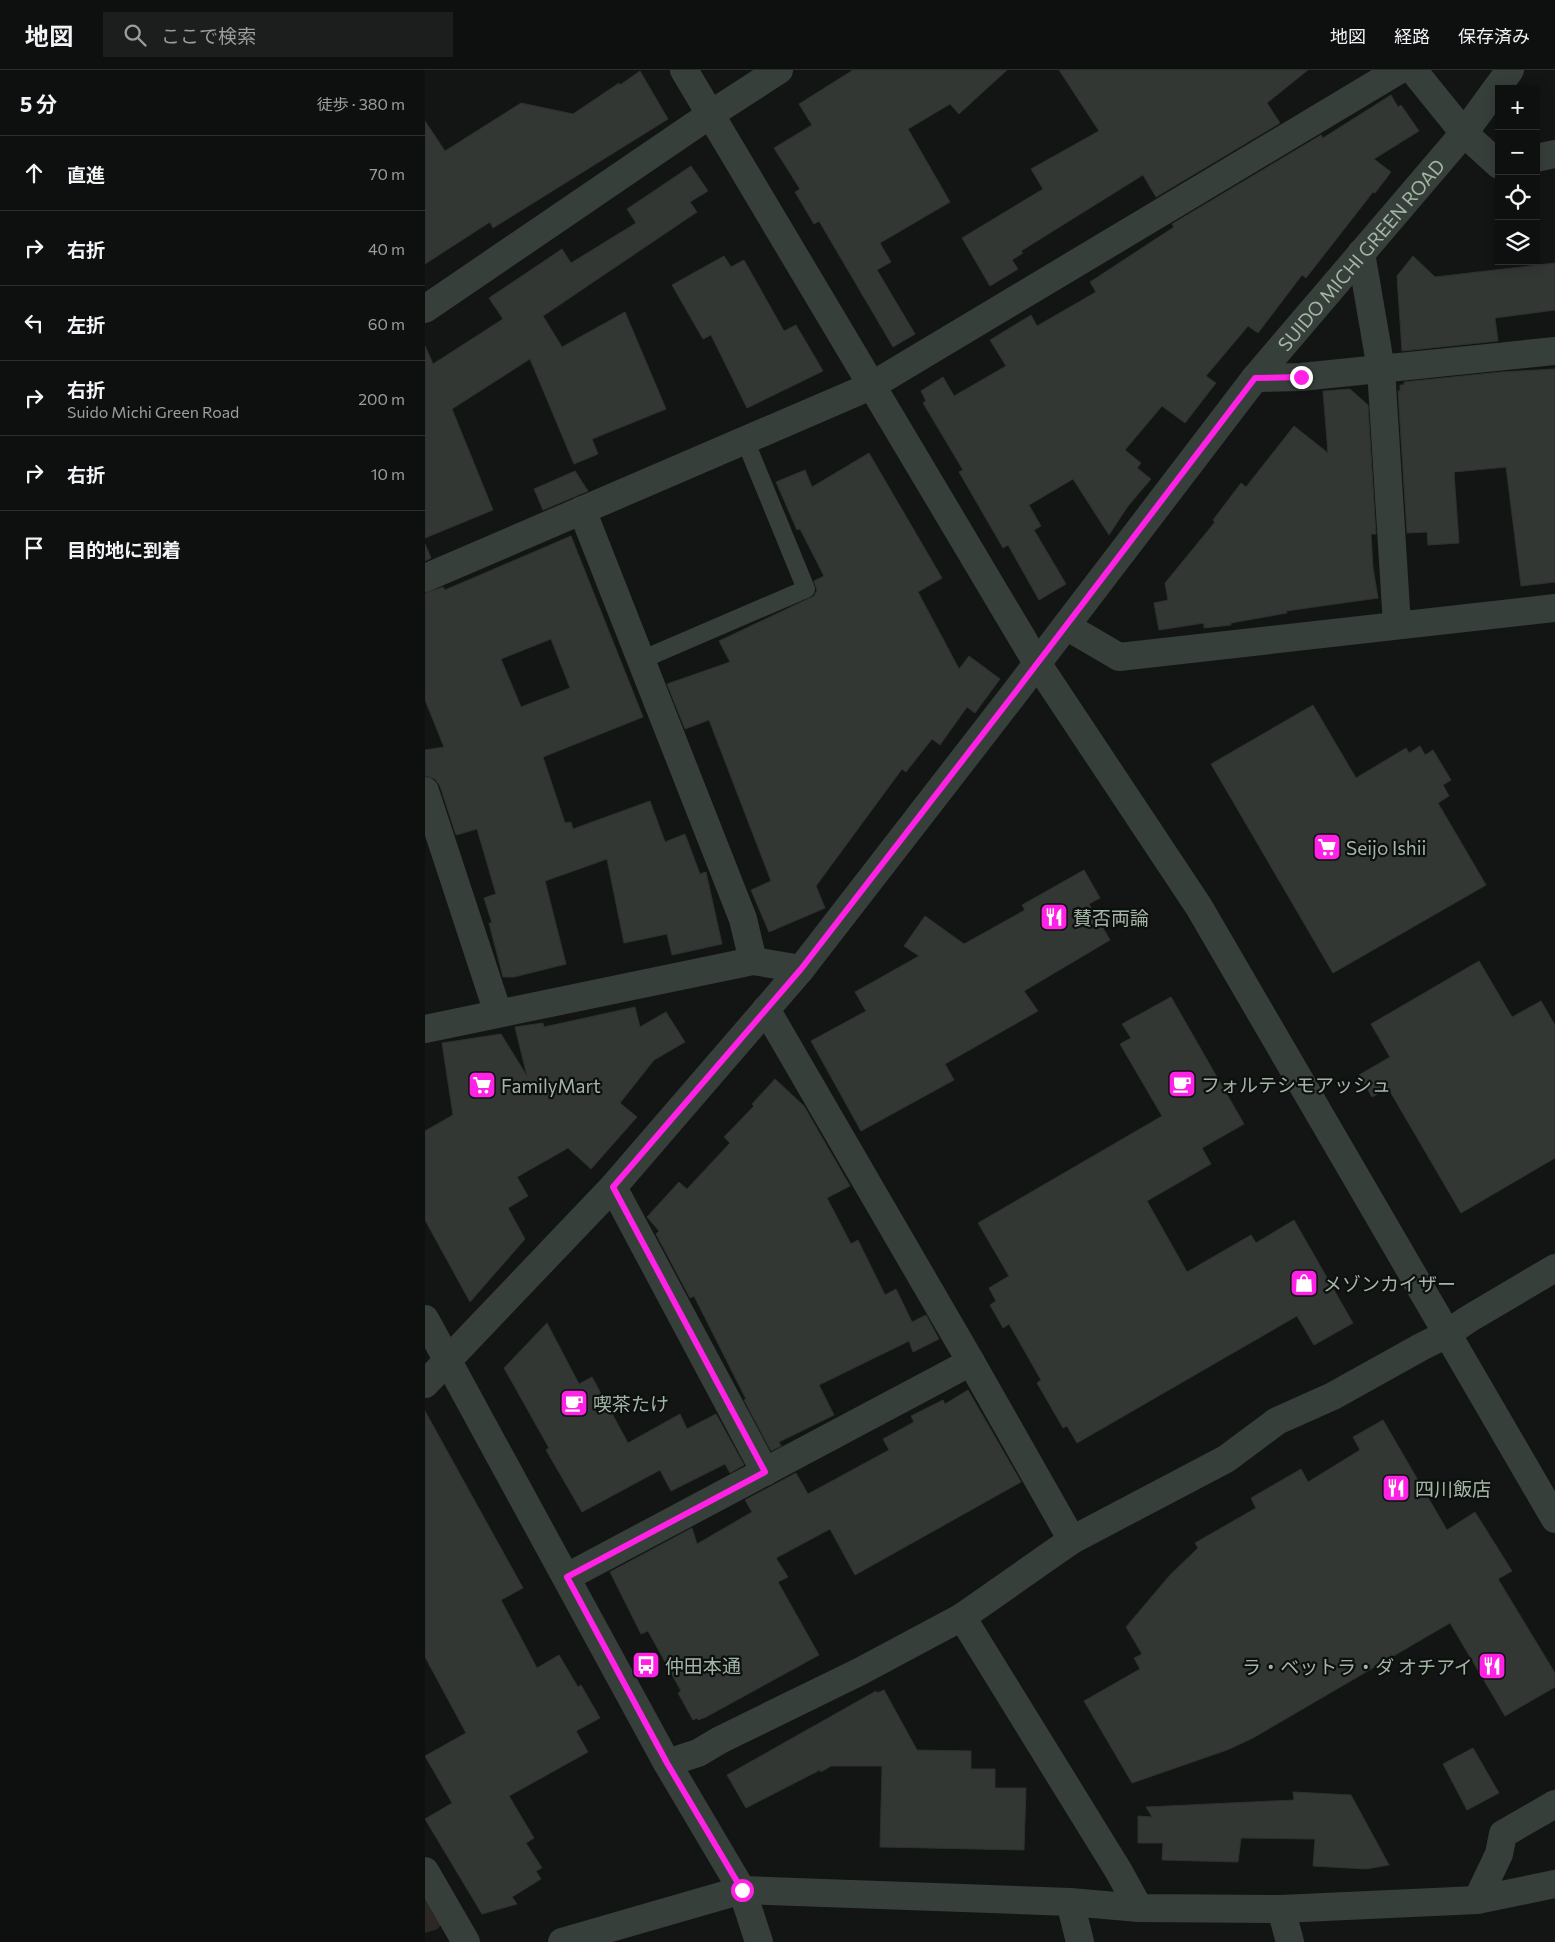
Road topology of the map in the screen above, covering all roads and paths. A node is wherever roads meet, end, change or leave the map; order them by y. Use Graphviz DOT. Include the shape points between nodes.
graph roads {
  1 [pos="684,70"];
  2 [pos="779,70"];
  3 [pos="1399,70"];
  4 [pos="1413,70"];
  5 [pos="1510,70"];
  6 [pos="711,114"];
  7 [pos="1464,133"];
  8 [pos="1555,154"];
  9 [pos="1540,157"];
  10 [pos="1495,161"];
  11 [pos="1361,253"];
  12 [pos="425,309"];
  13 [pos="1555,351"];
  14 [pos="1381,369"];
  15 [pos="1255,378"];
  16 [pos="871,386"];
  17 [pos="745,440"];
  18 [pos="582,510"];
  19 [pos="425,578"];
  20 [pos="1555,608"];
  21 [pos="1397,625"];
  22 [pos="1066,626"];
  23 [pos="641,660"];
  24 [pos="1037,663"];
  25 [pos="425,791"];
  26 [pos="753,961"];
  27 [pos="801,969"];
  28 [pos="766,1009"];
  29 [pos="498,1013"];
  30 [pos="425,1029"];
  31 [pos="613,1187"];
  32 [pos="1555,1268"];
  33 [pos="425,1319"];
  34 [pos="1447,1334"];
  35 [pos="448,1360"];
  36 [pos="971,1362"];
  37 [pos="425,1384"];
  38 [pos="765,1472"];
  39 [pos="1555,1519"];
  40 [pos="1072,1540"];
  41 [pos="567,1577"];
  42 [pos="962,1617"];
  43 [pos="667,1763"];
  44 [pos="1555,1804"];
  45 [pos="425,1871"];
  46 [pos="1555,1884"];
  47 [pos="742,1890"];
  48 [pos="1477,1900"];
  49 [pos="1070,1902"];
  50 [pos="1139,1908"];
  51 [pos="1281,1909"];
  52 [pos="466,1942"];
  53 [pos="562,1942"];
  54 [pos="759,1942"];
  55 [pos="1080,1942"];
  56 [pos="1290,1942"];
  1 -- 6 [label="street"];
  2 -- 6 [label="street"];
  3 -- 16 [label="street"];
  4 -- 7 [label="street"];
  5 -- 7 [label="street, SUIDO MICHI GREEN ROAD"];
  6 -- 12 [label="street"];
  6 -- 16 [label="street"];
  7 -- 10 [label="street"];
  7 -- 11 [label="street, SUIDO MICHI GREEN ROAD"];
  8 -- 9 [label="street"];
  11 -- 14 [label="street"];
  11 -- 15 [label="street, SUIDO MICHI GREEN ROAD"];
  13 -- 14 [label="street"];
  14 -- 15 [label="street"];
  14 -- 21 [label="street"];
  15 -- 22 [label="street, SUIDO MICHI GREEN ROAD"];
  16 -- 17 [label="street"];
  16 -- 24 [label="street"];
  17 -- 18 [label="street"];
  17 -- 23 [label="lane" via="806,589"];
  18 -- 19 [label="street"];
  18 -- 23 [label="street"];
  20 -- 21 [label="street"];
  21 -- 22 [label="street" via="1119,657"];
  22 -- 24 [label="street, SUIDO MICHI GREEN ROAD"];
  23 -- 26 [label="street" via="743,919"];
  24 -- 27 [label="street, SUIDO MICHI GREEN ROAD"];
  24 -- 34 [label="street" via="1199,907"];
  25 -- 29 [label="street"];
  26 -- 27 [label="street"];
  26 -- 29 [label="street"];
  27 -- 28 [label="street, SUIDO MICHI GREEN ROAD"];
  28 -- 31 [label="street, SUIDO MICHI GREEN ROAD"];
  28 -- 36 [label="street"];
  29 -- 30 [label="street"];
  31 -- 35 [label="street, SUIDO MICHI GREEN ROAD"];
  31 -- 38 [label="street"];
  32 -- 34 [label="street"];
  33 -- 35 [label="street"];
  34 -- 39 [label="street"];
  34 -- 40 [label="street" via="1333,1396 1277,1421 1226,1459"];
  35 -- 37 [label="street, SUIDO MICHI GREEN ROAD"];
  35 -- 41 [label="street"];
  36 -- 38 [label="street"];
  36 -- 40 [label="street"];
  38 -- 41 [label="street"];
  40 -- 42 [label="street"];
  41 -- 43 [label="street"];
  42 -- 43 [label="street" via="698,1753"];
  42 -- 50 [label="street"];
  43 -- 47 [label="street"];
  44 -- 48 [label="street" via="1503,1834 1499,1854"];
  45 -- 52 [label="street"];
  46 -- 48 [label="street"];
  47 -- 49 [label="street"];
  47 -- 53 [label="street"];
  47 -- 54 [label="street"];
  48 -- 51 [label="street"];
  49 -- 50 [label="street"];
  49 -- 55 [label="street"];
  50 -- 51 [label="street"];
  51 -- 56 [label="street"];
}
